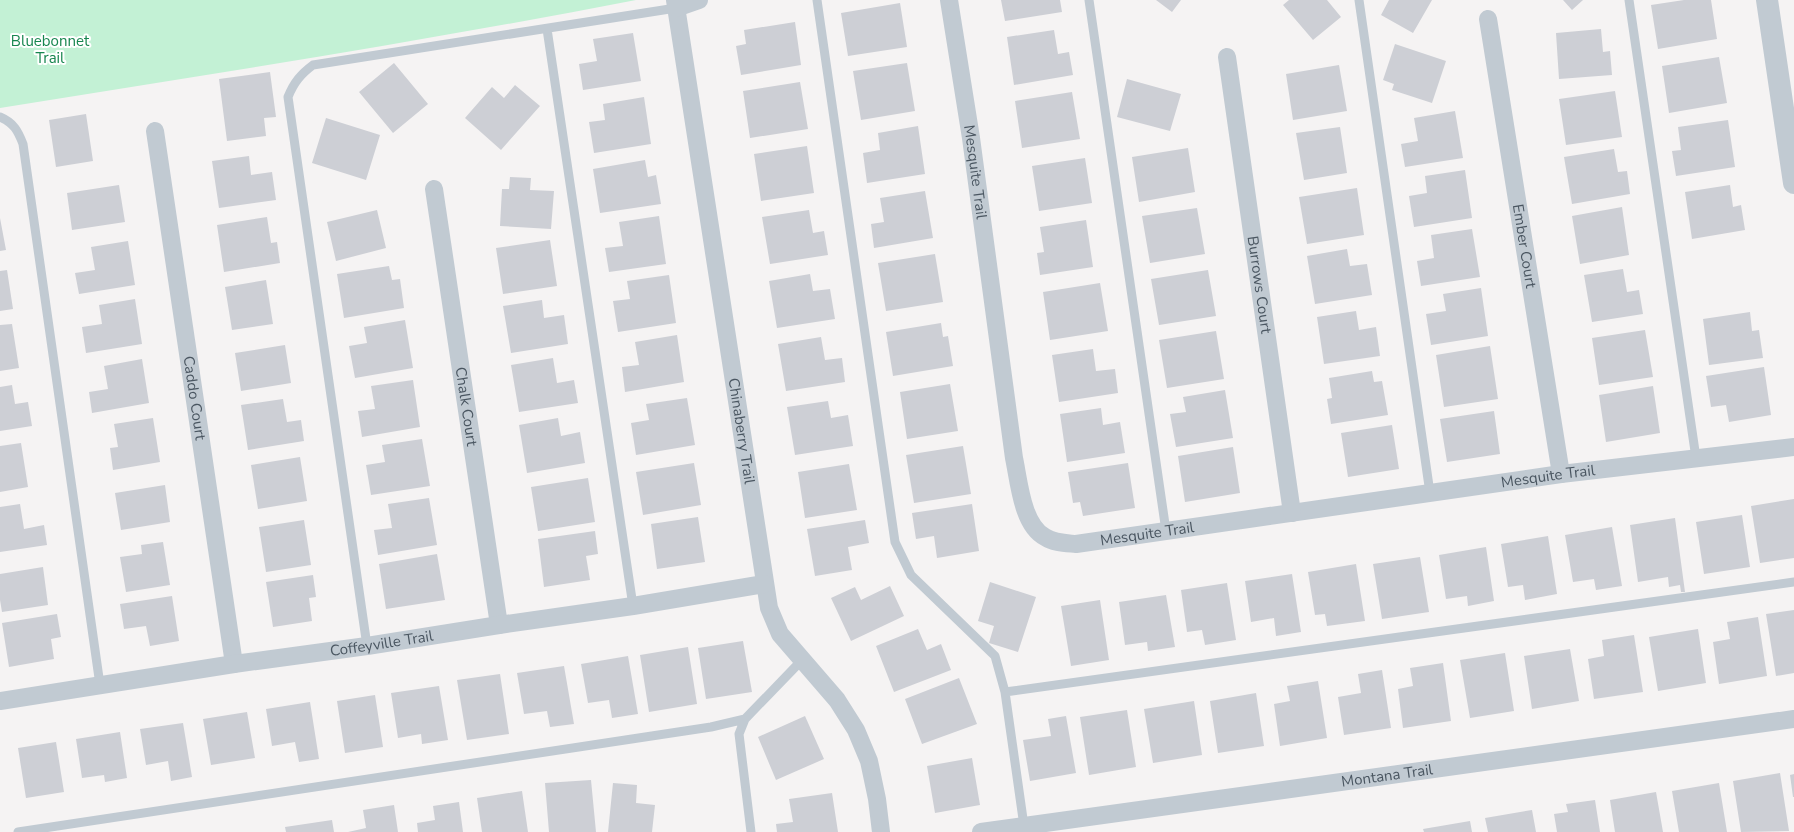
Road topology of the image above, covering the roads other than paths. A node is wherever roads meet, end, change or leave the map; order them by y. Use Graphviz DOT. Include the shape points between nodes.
graph roads {
  1 [pos="699,0"];
  2 [pos="817,0"];
  3 [pos="949,0"];
  4 [pos="1089,0"];
  5 [pos="1358,0"];
  6 [pos="1629,0"];
  7 [pos="1767,0"];
  8 [pos="675,4"];
  9 [pos="1488,19"];
  10 [pos="548,29"];
  11 [pos="1227,57"];
  12 [pos="0,117"];
  13 [pos="155,131"];
  14 [pos="1794,183"];
  15 [pos="434,189"];
  16 [pos="1794,448"];
  17 [pos="1696,458"];
  18 [pos="1561,474"];
  19 [pos="1430,493"];
  20 [pos="1292,514"];
  21 [pos="1166,531"];
  22 [pos="1794,582"];
  23 [pos="764,584"];
  24 [pos="633,606"];
  25 [pos="499,625"];
  26 [pos="368,646"];
  27 [pos="802,660"];
  28 [pos="234,664"];
  29 [pos="100,685"];
  30 [pos="1005,692"];
  31 [pos="0,701"];
  32 [pos="745,719"];
  33 [pos="1794,719"];
  34 [pos="1024,826"];
  35 [pos="18,832"];
  36 [pos="751,832"];
  37 [pos="881,832"];
  38 [pos="981,832"];
  1 -- 8 [label="street"];
  2 -- 30 [label="lane" via="895,542 911,575 995,656"];
  3 -- 21 [label="street, Mesquite Trail" via="1014,458 1031,524 1044,537 1076,544"];
  4 -- 21 [label="lane"];
  5 -- 19 [label="lane"];
  6 -- 17 [label="lane"];
  7 -- 14 [label="street"];
  8 -- 10 [label="lane"];
  8 -- 23 [label="street, Chinaberry Trail"];
  9 -- 18 [label="street, Ember Court"];
  10 -- 24 [label="lane"];
  10 -- 26 [label="lane" via="313,65 300,75 288,97"];
  11 -- 20 [label="street, Burrows Court"];
  12 -- 29 [label="lane" via="10,121 23,144"];
  13 -- 28 [label="street, Caddo Court"];
  15 -- 25 [label="street, Chalk Court"];
  16 -- 17 [label="street, Mesquite Trail"];
  17 -- 18 [label="street, Mesquite Trail"];
  18 -- 19 [label="street, Mesquite Trail"];
  19 -- 20 [label="street, Mesquite Trail"];
  20 -- 21 [label="street, Mesquite Trail"];
  22 -- 30 [label="lane"];
  23 -- 24 [label="street, Coffeyville Trail"];
  23 -- 27 [label="street, Chinaberry Trail" via="769,608 780,634"];
  24 -- 25 [label="street, Coffeyville Trail"];
  25 -- 26 [label="street, Coffeyville Trail"];
  26 -- 28 [label="street, Coffeyville Trail"];
  27 -- 32 [label="lane"];
  27 -- 37 [label="street, Chinaberry Trail" via="837,700 856,730 869,761"];
  28 -- 29 [label="street, Coffeyville Trail"];
  29 -- 31 [label="street, Coffeyville Trail"];
  30 -- 34 [label="lane"];
  32 -- 35 [label="lane" via="711,727"];
  32 -- 36 [label="lane" via="739,734"];
  33 -- 34 [label="street, Montana Trail"];
  34 -- 38 [label="street, Montana Trail"];
}
